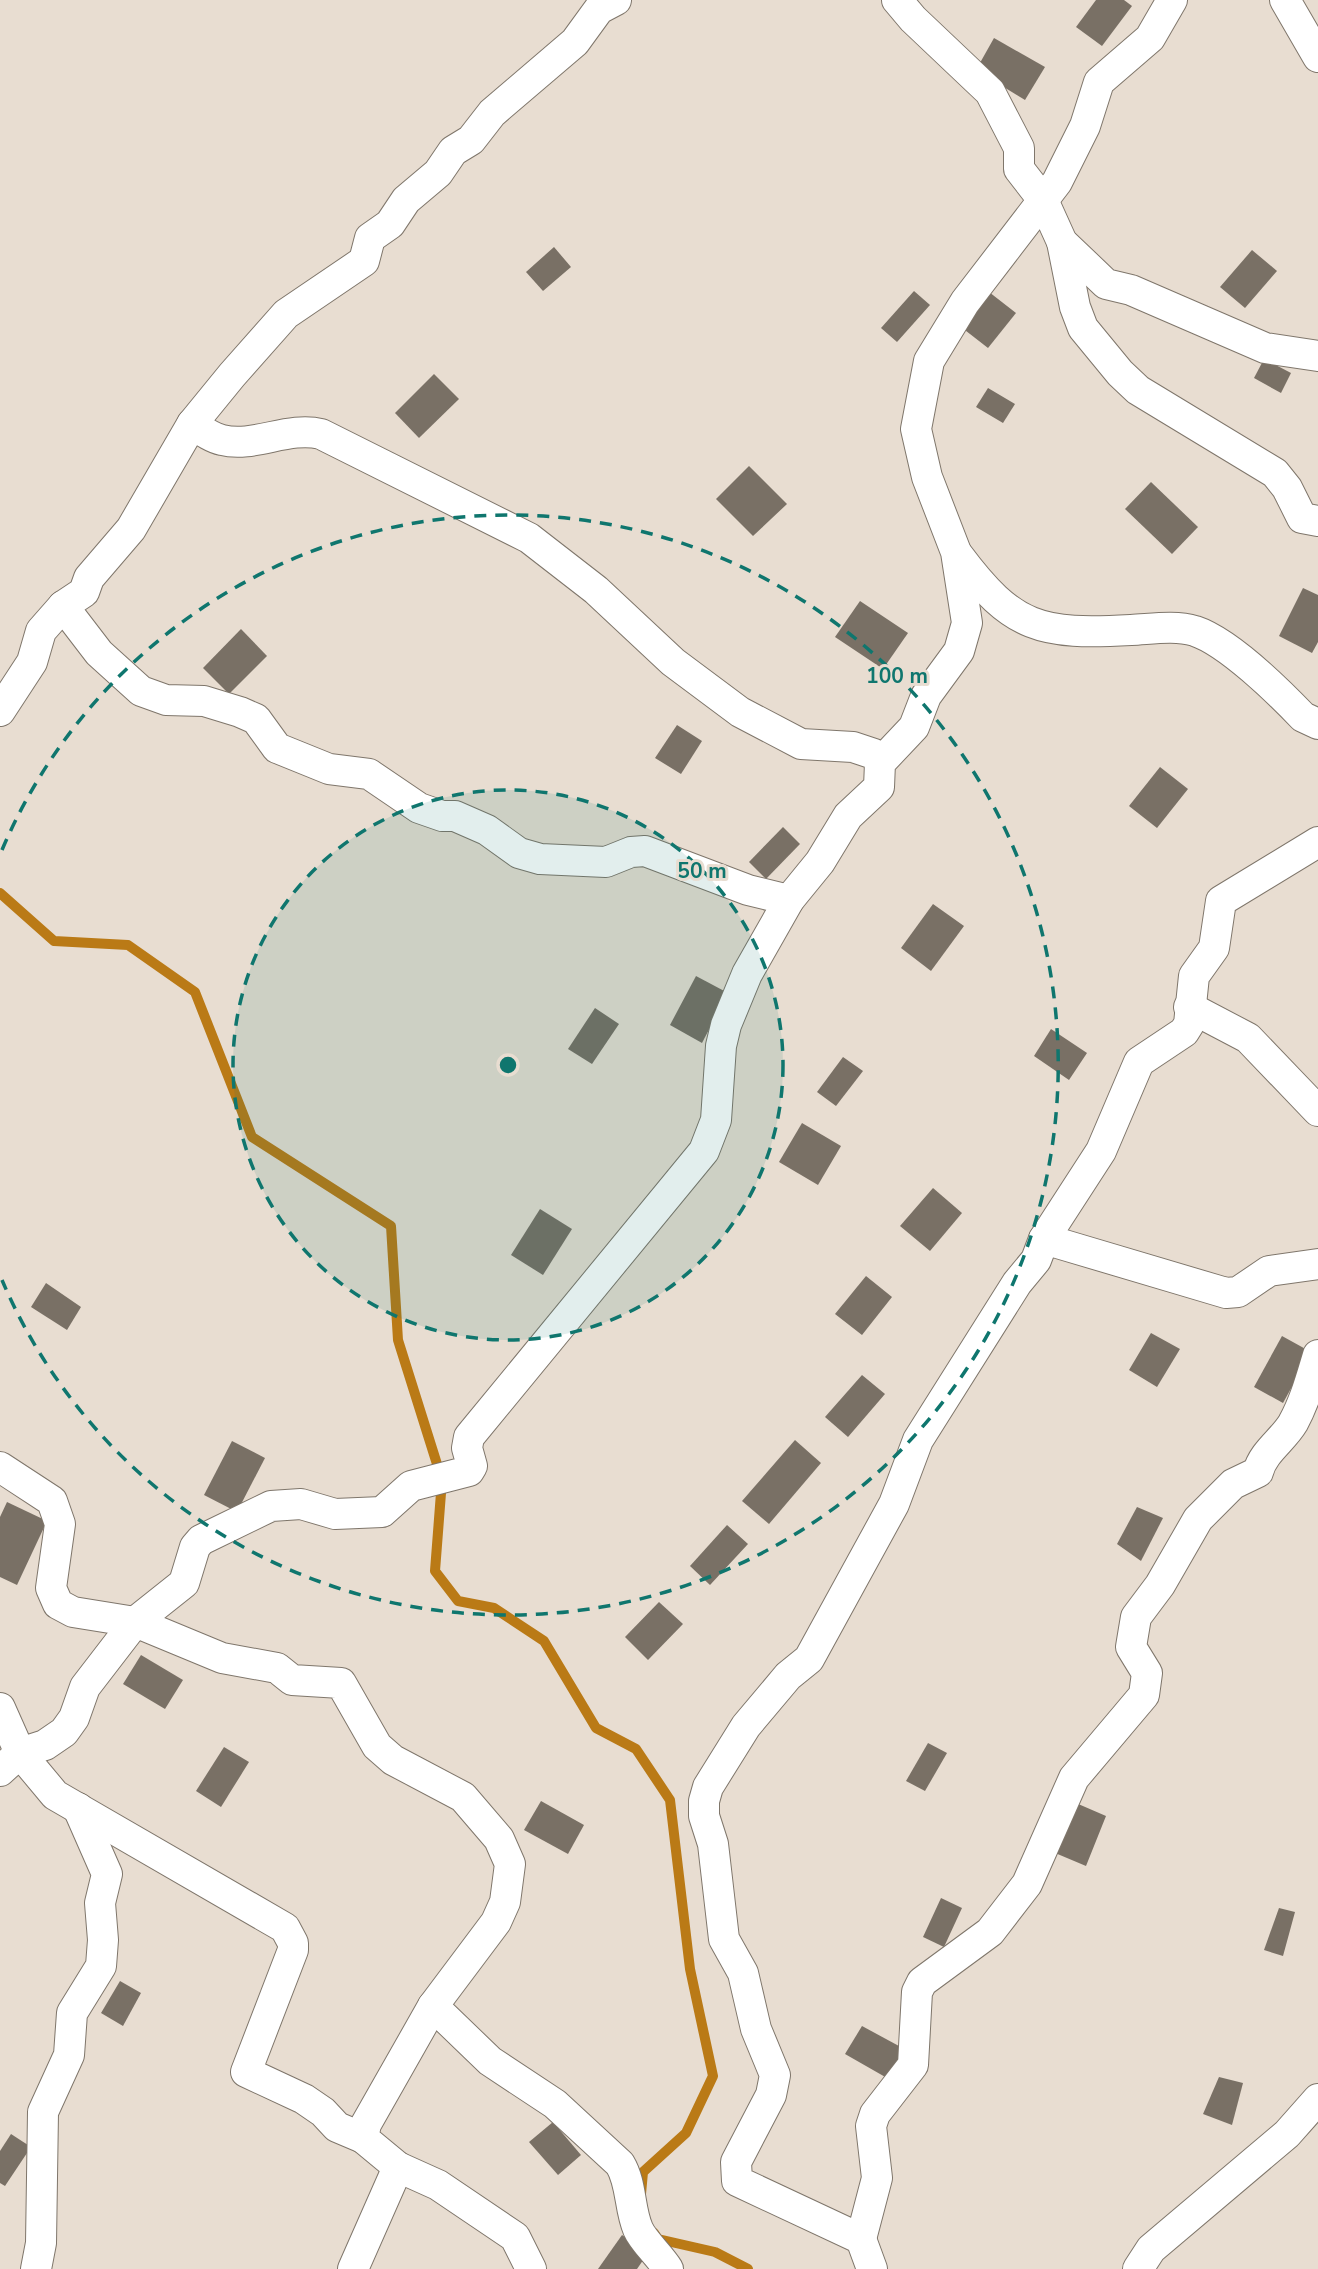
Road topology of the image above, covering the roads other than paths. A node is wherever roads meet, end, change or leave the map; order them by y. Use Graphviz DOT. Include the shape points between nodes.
graph roads {
  1 [pos="616,0"];
  2 [pos="897,0"];
  3 [pos="1172,0"];
  4 [pos="1285,0"];
  5 [pos="1318,57"];
  6 [pos="1043,200"];
  7 [pos="1062,242"];
  8 [pos="1318,356"];
  9 [pos="192,424"];
  10 [pos="1318,521"];
  11 [pos="956,552"];
  12 [pos="63,606"];
  13 [pos="0,711"];
  14 [pos="1318,724"];
  15 [pos="880,763"];
  16 [pos="1318,842"];
  17 [pos="789,900"];
  18 [pos="1189,1007"];
  19 [pos="1318,1111"];
  20 [pos="1044,1239"];
  21 [pos="1318,1264"];
  22 [pos="1318,1355"];
  23 [pos="0,1467"];
  24 [pos="135,1622"];
  25 [pos="0,1708"];
  26 [pos="10,1762"];
  27 [pos="78,1808"];
  28 [pos="433,2006"];
  29 [pos="1318,2099"];
  30 [pos="363,2138"];
  31 [pos="398,2167"];
  32 [pos="861,2239"];
  33 [pos="36,2269"];
  34 [pos="354,2269"];
  35 [pos="531,2269"];
  36 [pos="668,2269"];
  37 [pos="872,2269"];
  38 [pos="1138,2269"];
  1 -- 9 [label="street" via="599,9 575,42 492,113 471,140 453,151 438,173 406,200 390,224 370,238 364,261 286,314"];
  2 -- 6 [label="street" via="990,92 1018,148 1019,169"];
  3 -- 6 [label="street" via="1150,38 1099,82 1084,126 1057,182"];
  4 -- 5 [label="street"];
  6 -- 7 [label="street"];
  6 -- 11 [label="street" via="965,302 929,361 923,385 917,414 919,442 927,477"];
  7 -- 8 [label="street" via="1116,289 1131,290 1265,348"];
  7 -- 10 [label="street" via="1075,307 1092,342 1138,390 1275,473 1302,518"];
  9 -- 12 [label="street" via="131,529 89,578 84,592"];
  9 -- 15 [label="street" via="220,440 235,442 298,432 321,434 528,538 596,590 673,662 740,712 801,744 853,747 874,754"];
  11 -- 14 [label="street" via="1000,604 1025,622 1056,631 1192,630 1210,637 1303,717"];
  11 -- 15 [label="street" via="967,613 963,642 926,696 914,727"];
  12 -- 13 [label="street" via="41,631 32,662"];
  12 -- 17 [label="street" via="99,653 141,691 166,700 204,701 240,712 256,719 277,748 329,769 369,774 419,808 487,830 519,853 540,859 606,862 645,851 748,890"];
  15 -- 17 [label="street" via="877,791 848,816 820,862"];
  16 -- 18 [label="street" via="1221,901 1214,948 1194,976"];
  17 -- 24 [label="street" via="747,974 726,1026 716,1120 708,1145 469,1437 472,1466 468,1471 411,1486 382,1512 335,1514 283,1504 247,1516 201,1540 184,1583"];
  18 -- 19 [label="street" via="1248,1038"];
  18 -- 20 [label="street" via="1184,1032 1139,1062 1101,1151"];
  20 -- 21 [label="street" via="1226,1293 1238,1292 1269,1271"];
  20 -- 32 [label="street" via="1036,1260 918,1440 894,1504 809,1659 788,1676 746,1726 704,1801 724,1939 743,1973 756,2029 775,2075 771,2095 736,2162 737,2181"];
  22 -- 32 [label="street" via="1292,1425 1260,1462 1258,1472 1233,1484 1198,1519 1136,1617 1131,1647 1147,1673 1144,1695 1074,1778 1027,1884 990,1932 922,1982 917,1992 912,2065 871,2126 877,2178"];
  23 -- 24 [label="street" via="57,1508 60,1524 51,1588 58,1604 73,1612"];
  24 -- 26 [label="street" via="85,1687 64,1732"];
  24 -- 28 [label="street" via="222,1658 276,1668 292,1680 341,1683 377,1746 393,1760 463,1797 499,1839 510,1864 506,1902"];
  25 -- 26 [label="street"];
  26 -- 27 [label="street"];
  27 -- 30 [label="street" via="285,1928 293,1950 246,2072 304,2099 337,2127"];
  27 -- 33 [label="street" via="107,1874 100,1903 101,1966 72,2013 69,2055 43,2112 41,2243"];
  28 -- 30 [label="street" via="366,2124"];
  28 -- 36 [label="street" via="490,2061 555,2104 620,2164 627,2175 639,2232"];
  29 -- 38 [label="street" via="1287,2134 1151,2249"];
  30 -- 31 [label="street"];
  31 -- 34 [label="street"];
  31 -- 35 [label="street" via="438,2185 515,2237"];
  32 -- 37 [label="street"];
}
